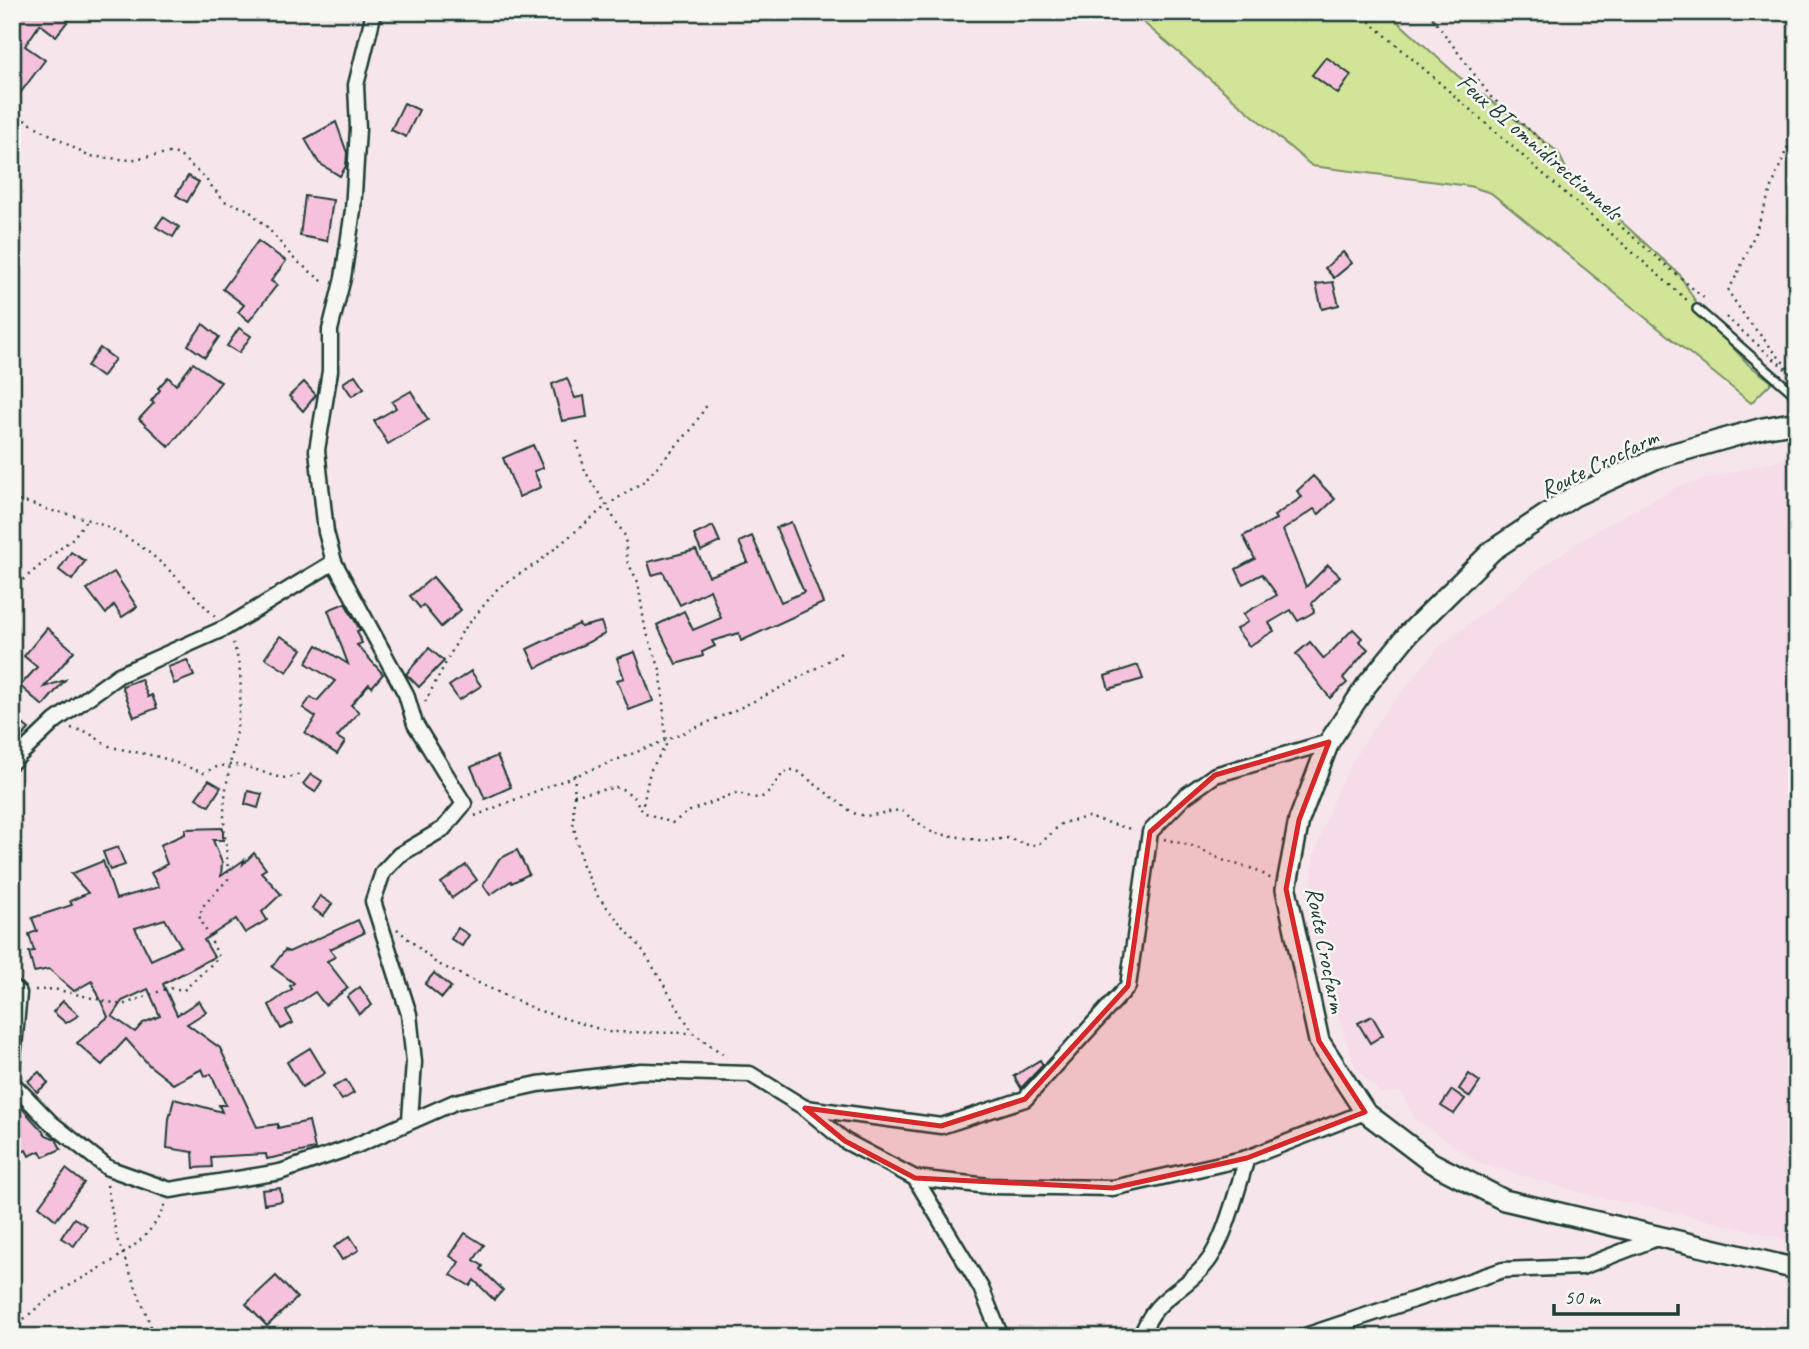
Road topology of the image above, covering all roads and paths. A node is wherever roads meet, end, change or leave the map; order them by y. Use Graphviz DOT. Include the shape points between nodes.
graph roads {
  1 [pos="374,12"];
  2 [pos="1359,12"];
  3 [pos="1428,12"];
  4 [pos="1435,12"];
  5 [pos="1434,21"];
  6 [pos="12,113"];
  7 [pos="1797,127"];
  8 [pos="343,278"];
  9 [pos="1712,304"];
  10 [pos="1697,309"];
  11 [pos="1722,313"];
  12 [pos="1796,377"];
  13 [pos="707,405"];
  14 [pos="1797,406"];
  15 [pos="1797,422"];
  16 [pos="577,441"];
  17 [pos="12,501"];
  18 [pos="606,506"];
  19 [pos="88,518"];
  20 [pos="334,562"];
  21 [pos="12,589"];
  22 [pos="225,628"];
  23 [pos="841,653"];
  24 [pos="55,721"];
  25 [pos="415,724"];
  26 [pos="666,742"];
  27 [pos="1329,742"];
  28 [pos="12,762"];
  29 [pos="230,762"];
  30 [pos="299,774"];
  31 [pos="575,774"];
  32 [pos="574,795"];
  33 [pos="643,812"];
  34 [pos="443,830"];
  35 [pos="1150,832"];
  36 [pos="1286,889"];
  37 [pos="385,935"];
  38 [pos="15,990"];
  39 [pos="693,1033"];
  40 [pos="12,1068"];
  41 [pos="750,1074"];
  42 [pos="12,1083"];
  43 [pos="805,1108"];
  44 [pos="1364,1112"];
  45 [pos="410,1120"];
  46 [pos="1247,1158"];
  47 [pos="108,1168"];
  48 [pos="915,1178"];
  49 [pos="170,1190"];
  50 [pos="1660,1237"];
  51 [pos="122,1254"];
  52 [pos="1797,1269"];
  53 [pos="12,1325"];
  54 [pos="155,1337"];
  55 [pos="1001,1337"];
  56 [pos="1141,1337"];
  57 [pos="1302,1337"];
  1 -- 8 [label="street" via="356,85 354,190"];
  2 -- 10 [label="path, Feux BI omnidirectionnels"];
  3 -- 5 [label="path"];
  4 -- 5 [label="path"];
  5 -- 9 [label="path" via="1491,97 1555,152 1567,180"];
  6 -- 8 [label="path" via="88,156 130,160 178,155 224,201 247,209 323,282 328,285"];
  7 -- 12 [label="path" via="1773,178 1747,259 1728,291"];
  8 -- 20 [label="street" via="330,330 330,371 317,450"];
  10 -- 14 [label="lane" via="1792,392"];
  11 -- 12 [label="path"];
  13 -- 18 [label="path" via="690,431 644,481"];
  15 -- 27 [label="street, Route Crocfarm" via="1657,458 1574,496 1493,550 1409,633"];
  16 -- 18 [label="path" via="585,471"];
  17 -- 19 [label="path"];
  18 -- 25 [label="path" via="540,561 498,588 462,632"];
  18 -- 26 [label="path" via="625,536 626,561 638,582 645,628 661,672"];
  19 -- 21 [label="path" via="74,538"];
  19 -- 22 [label="path" via="106,524 152,554"];
  20 -- 22 [label="street"];
  20 -- 25 [label="street" via="406,694"];
  22 -- 24 [label="street" via="119,675"];
  22 -- 29 [label="path" via="240,676"];
  23 -- 26 [label="path" via="802,678"];
  24 -- 28 [label="street"];
  24 -- 29 [label="path" via="111,747 160,757 204,773"];
  25 -- 34 [label="street" via="464,804"];
  26 -- 31 [label="path"];
  26 -- 33 [label="path" via="650,771"];
  27 -- 35 [label="street" via="1214,775 1184,797"];
  27 -- 36 [label="street, Route Crocfarm" via="1299,820"];
  29 -- 30 [label="path" via="286,779"];
  29 -- 38 [label="path" via="224,814 228,879 200,916 219,957 184,990 169,988 122,1005 54,989"];
  31 -- 32 [label="path"];
  31 -- 34 [label="path"];
  32 -- 33 [label="path" via="619,787 633,796"];
  32 -- 39 [label="path" via="573,823 582,863 596,894 644,952"];
  33 -- 35 [label="path" via="672,822 738,793 762,799 789,769 853,813 866,816 900,810 933,833 985,841 1008,838 1031,846 1062,823 1088,817"];
  34 -- 37 [label="street" via="399,855 383,872 373,901"];
  35 -- 36 [label="path" via="1257,870"];
  35 -- 43 [label="street" via="1128,986 1025,1099 941,1125"];
  36 -- 44 [label="street, Route Crocfarm" via="1319,1041"];
  37 -- 39 [label="path" via="401,929 436,962 534,1009 609,1032"];
  37 -- 45 [label="street" via="409,1014 414,1062"];
  38 -- 40 [label="street"];
  39 -- 41 [label="path"];
  41 -- 43 [label="street"];
  41 -- 45 [label="street" via="641,1071 538,1084 455,1102"];
  42 -- 47 [label="street" via="50,1122"];
  43 -- 48 [label="street" via="845,1141"];
  44 -- 46 [label="street"];
  44 -- 50 [label="street, Route Crocfarm" via="1432,1163 1503,1200"];
  45 -- 49 [label="street" via="355,1146 280,1172"];
  46 -- 48 [label="street" via="1113,1188 989,1186"];
  46 -- 56 [label="street" via="1229,1216 1207,1264 1149,1314"];
  47 -- 49 [label="street"];
  47 -- 51 [label="path" via="107,1194"];
  48 -- 55 [label="street" via="981,1288"];
  49 -- 51 [label="path" via="161,1216"];
  50 -- 52 [label="street, Route Crocfarm"];
  50 -- 57 [label="street" via="1582,1267 1503,1270"];
  51 -- 53 [label="path"];
  51 -- 54 [label="path"];
}
